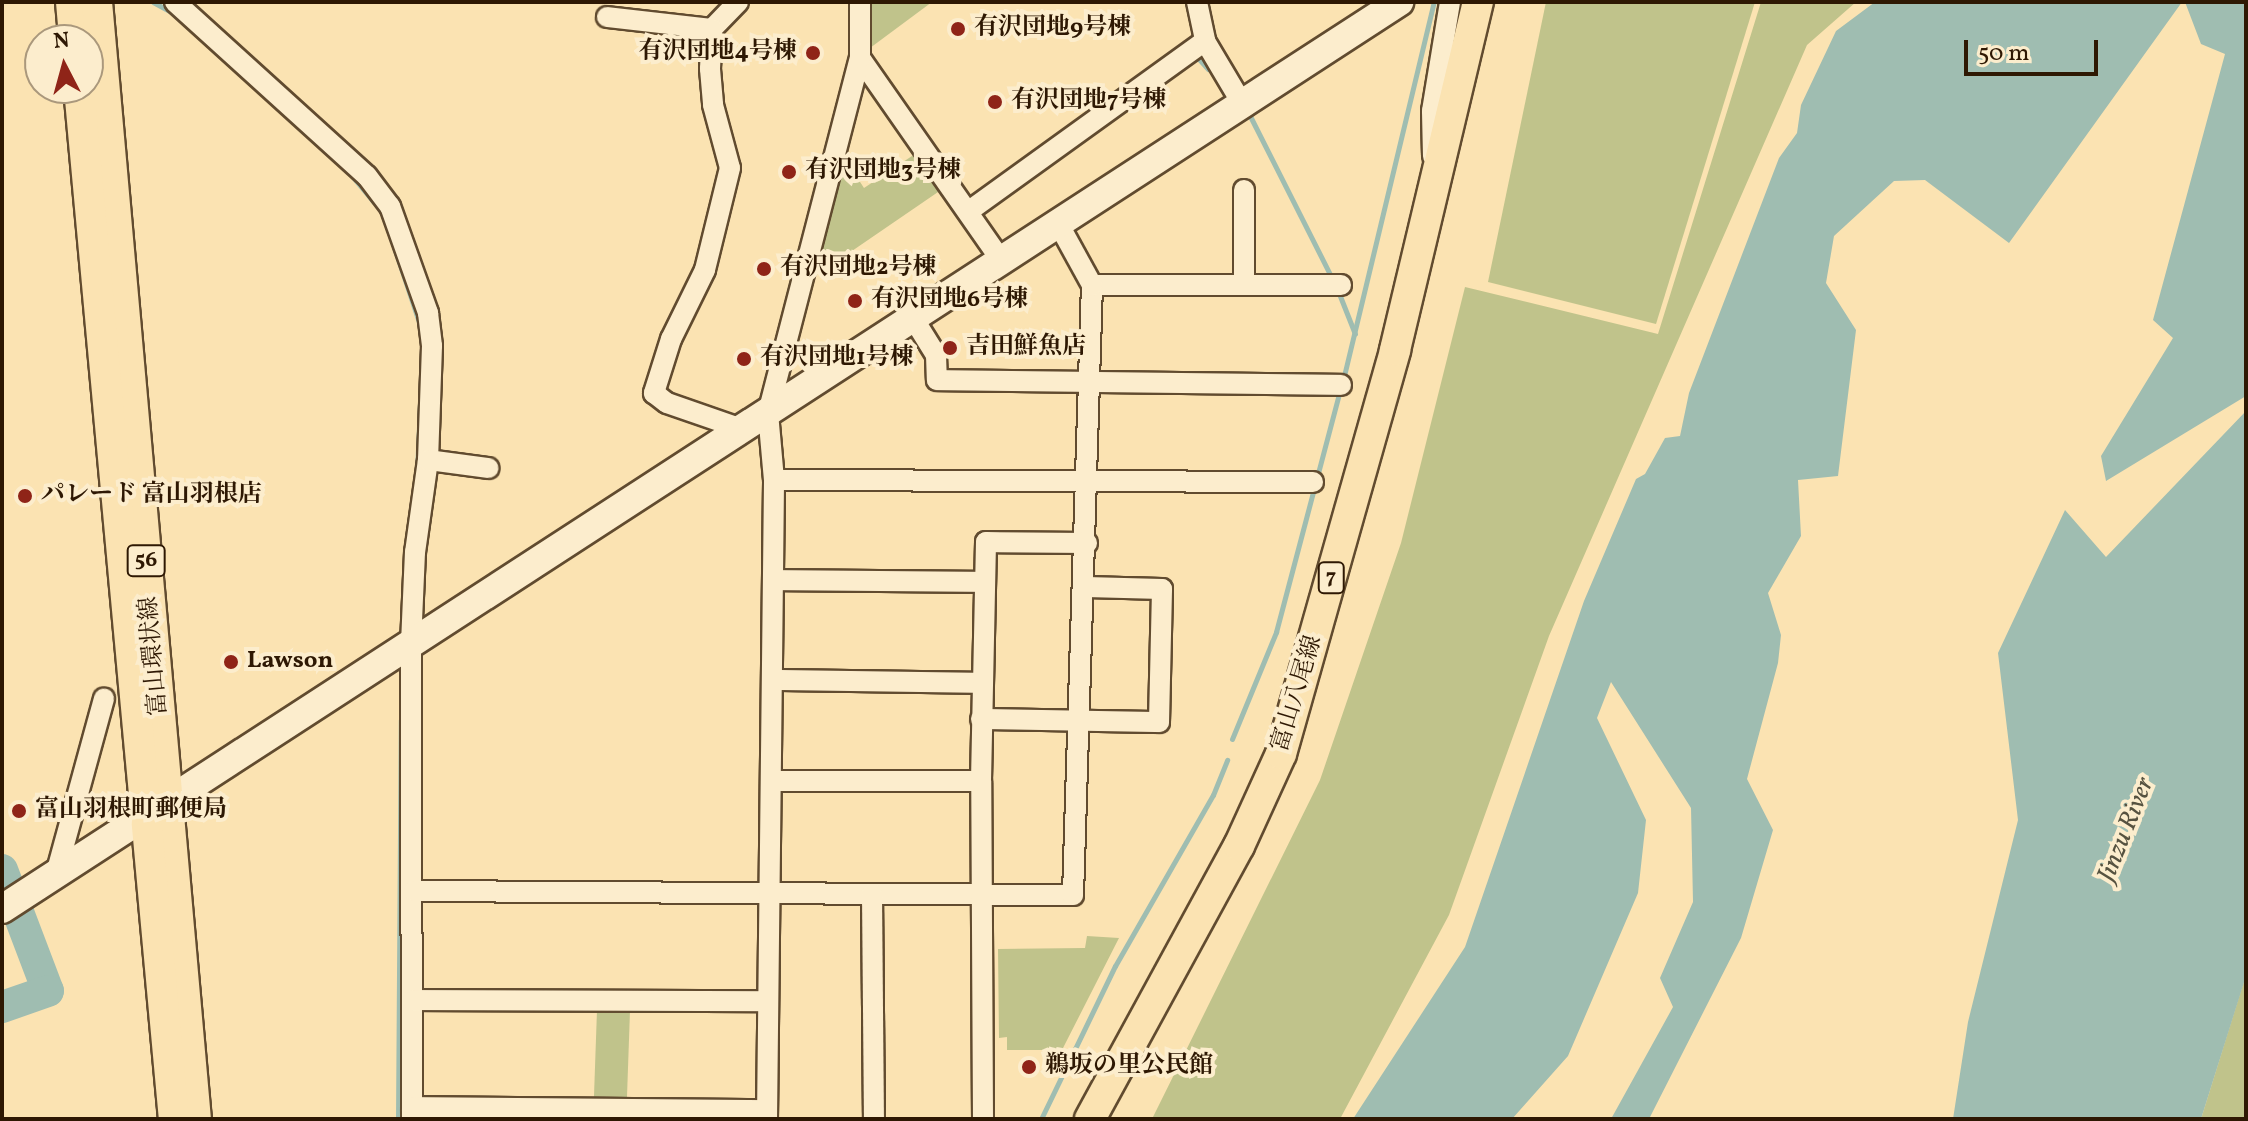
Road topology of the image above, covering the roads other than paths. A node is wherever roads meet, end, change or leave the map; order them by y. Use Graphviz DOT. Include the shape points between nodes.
graph roads {
  1 [pos="71,2"];
  2 [pos="97,2"];
  3 [pos="175,2"];
  4 [pos="738,2"];
  5 [pos="860,2"];
  6 [pos="1197,2"];
  7 [pos="1399,2"];
  8 [pos="1450,2"];
  9 [pos="1478,2"];
  10 [pos="607,17"];
  11 [pos="73,24"];
  12 [pos="712,29"];
  13 [pos="1205,41"];
  14 [pos="860,58"];
  15 [pos="81,104"];
  16 [pos="1243,105"];
  17 [pos="1244,190"];
  18 [pos="1434,192"];
  19 [pos="969,211"];
  20 [pos="1059,225"];
  21 [pos="1001,260"];
  22 [pos="1092,285"];
  23 [pos="1244,285"];
  24 [pos="1341,285"];
  25 [pos="913,318"];
  26 [pos="1088,380"];
  27 [pos="1341,385"];
  28 [pos="768,413"];
  29 [pos="739,428"];
  30 [pos="428,460"];
  31 [pos="488,468"];
  32 [pos="774,480"];
  33 [pos="1088,481"];
  34 [pos="1313,482"];
  35 [pos="1087,543"];
  36 [pos="774,580"];
  37 [pos="985,582"];
  38 [pos="1086,587"];
  39 [pos="411,643"];
  40 [pos="773,680"];
  41 [pos="981,683"];
  42 [pos="104,698"];
  43 [pos="981,719"];
  44 [pos="1082,722"];
  45 [pos="772,781"];
  46 [pos="981,781"];
  47 [pos="157,807"];
  48 [pos="56,874"];
  49 [pos="414,891"];
  50 [pos="769,894"];
  51 [pos="872,894"];
  52 [pos="982,897"];
  53 [pos="2,909"];
  54 [pos="413,1000"];
  55 [pos="767,1001"];
  56 [pos="412,1113"];
  57 [pos="767,1114"];
  58 [pos="174,1119"];
  59 [pos="196,1119"];
  60 [pos="874,1119"];
  61 [pos="983,1119"];
  62 [pos="1090,1119"];
  1 -- 11 [label="main road"];
  2 -- 47 [label="main road, 富山環状線 / 56"];
  3 -- 30 [label="street" via="367,176 390,206 428,313"];
  4 -- 12 [label="street"];
  5 -- 14 [label="street"];
  6 -- 13 [label="street"];
  7 -- 16 [label="street"];
  8 -- 18 [label="street" via="1432,111"];
  9 -- 18 [label="main road, 富山八尾線 / 7"];
  10 -- 12 [label="street"];
  12 -- 29 [label="street" via="713,105 730,168 705,270 671,339 654,393 667,403"];
  13 -- 16 [label="street"];
  13 -- 19 [label="street"];
  14 -- 19 [label="street"];
  14 -- 28 [label="street"];
  15 -- 47 [label="main road, 富山環状線 / 56"];
  16 -- 20 [label="street"];
  17 -- 23 [label="street"];
  18 -- 62 [label="main road, 富山八尾線 / 7" via="1281,754 1239,846"];
  19 -- 21 [label="street"];
  20 -- 21 [label="street"];
  20 -- 22 [label="street"];
  21 -- 25 [label="street"];
  22 -- 23 [label="street"];
  22 -- 26 [label="street"];
  23 -- 24 [label="street"];
  25 -- 26 [label="street" via="936,355 937,380"];
  25 -- 28 [label="street"];
  26 -- 27 [label="street"];
  26 -- 33 [label="street"];
  28 -- 29 [label="street"];
  28 -- 32 [label="street"];
  29 -- 39 [label="street"];
  30 -- 31 [label="street"];
  30 -- 39 [label="street" via="415,552"];
  32 -- 33 [label="street"];
  32 -- 36 [label="street"];
  33 -- 34 [label="street"];
  33 -- 35 [label="street"];
  35 -- 37 [label="street" via="986,542"];
  35 -- 38 [label="street"];
  36 -- 37 [label="street"];
  36 -- 40 [label="street"];
  37 -- 41 [label="street"];
  38 -- 44 [label="street"];
  38 -- 44 [label="street" via="1162,589 1159,722"];
  39 -- 47 [label="street"];
  39 -- 49 [label="street" via="409,876"];
  40 -- 41 [label="street"];
  40 -- 45 [label="street"];
  41 -- 43 [label="street"];
  42 -- 48 [label="street"];
  43 -- 44 [label="street"];
  43 -- 46 [label="street"];
  44 -- 52 [label="street" via="1073,895"];
  45 -- 46 [label="street"];
  45 -- 50 [label="street"];
  46 -- 52 [label="street"];
  47 -- 48 [label="street"];
  47 -- 58 [label="main road, 富山環状線 / 56"];
  47 -- 59 [label="main road, 富山環状線 / 56"];
  48 -- 53 [label="street"];
  49 -- 50 [label="street"];
  49 -- 54 [label="street"];
  50 -- 51 [label="street"];
  50 -- 55 [label="street"];
  51 -- 52 [label="street"];
  51 -- 60 [label="street"];
  52 -- 61 [label="street"];
  54 -- 55 [label="street"];
  54 -- 56 [label="street"];
  55 -- 57 [label="street"];
  56 -- 57 [label="street"];
}
